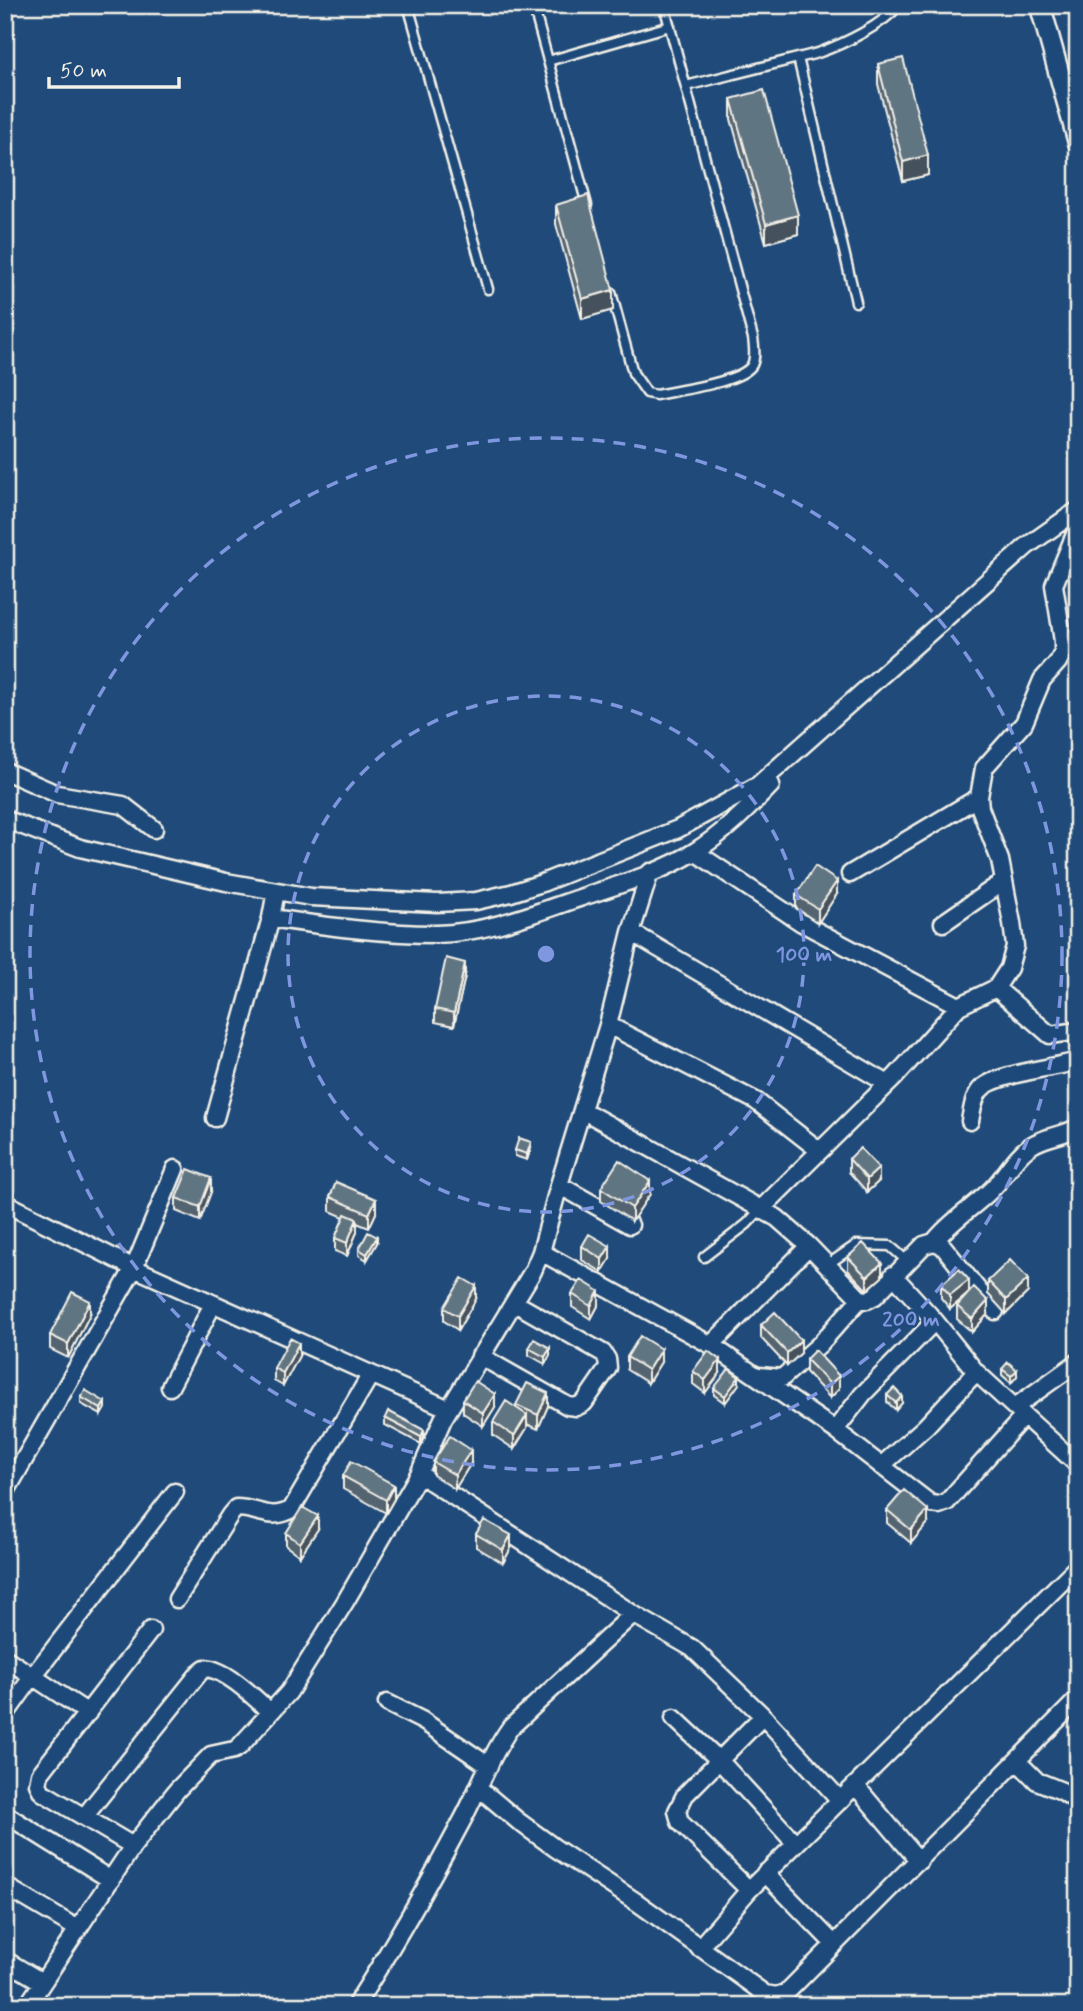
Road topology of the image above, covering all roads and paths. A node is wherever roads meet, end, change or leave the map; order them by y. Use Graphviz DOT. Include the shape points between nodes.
graph roads {
  1 [pos="408,5"];
  2 [pos="533,5"];
  3 [pos="664,5"];
  4 [pos="899,5"];
  5 [pos="1040,5"];
  6 [pos="670,26"];
  7 [pos="798,58"];
  8 [pos="548,61"];
  9 [pos="686,86"];
  10 [pos="1078,141"];
  11 [pos="592,220"];
  12 [pos="609,284"];
  13 [pos="488,289"];
  14 [pos="856,302"];
  15 [pos="1078,510"];
  16 [pos="1078,527"];
  17 [pos="817,734"];
  18 [pos="5,771"];
  19 [pos="979,797"];
  20 [pos="5,819"];
  21 [pos="154,829"];
  22 [pos="695,852"];
  23 [pos="650,872"];
  24 [pos="850,874"];
  25 [pos="1004,881"];
  26 [pos="276,891"];
  27 [pos="271,918"];
  28 [pos="943,923"];
  29 [pos="631,932"];
  30 [pos="996,988"];
  31 [pos="959,1006"];
  32 [pos="608,1025"];
  33 [pos="1078,1031"];
  34 [pos="1078,1061"];
  35 [pos="888,1084"];
  36 [pos="582,1110"];
  37 [pos="215,1118"];
  38 [pos="970,1121"];
  39 [pos="1078,1128"];
  40 [pos="820,1151"];
  41 [pos="175,1169"];
  42 [pos="559,1185"];
  43 [pos="5,1203"];
  44 [pos="761,1209"];
  45 [pos="630,1225"];
  46 [pos="934,1242"];
  47 [pos="809,1246"];
  48 [pos="541,1252"];
  49 [pos="704,1257"];
  50 [pos="907,1261"];
  51 [pos="827,1265"];
  52 [pos="134,1268"];
  53 [pos="893,1275"];
  54 [pos="860,1299"];
  55 [pos="515,1303"];
  56 [pos="213,1304"];
  57 [pos="995,1311"];
  58 [pos="934,1321"];
  59 [pos="711,1345"];
  60 [pos="480,1356"];
  61 [pos="1078,1362"];
  62 [pos="976,1372"];
  63 [pos="371,1374"];
  64 [pos="757,1376"];
  65 [pos="170,1387"];
  66 [pos="449,1409"];
  67 [pos="1020,1411"];
  68 [pos="835,1430"];
  69 [pos="1078,1465"];
  70 [pos="881,1466"];
  71 [pos="419,1474"];
  72 [pos="175,1492"];
  73 [pos="5,1493"];
  74 [pos="1078,1566"];
  75 [pos="177,1599"];
  76 [pos="633,1614"];
  77 [pos="151,1630"];
  78 [pos="5,1658"];
  79 [pos="33,1676"];
  80 [pos="1078,1699"];
  81 [pos="387,1703"];
  82 [pos="270,1712"];
  83 [pos="88,1713"];
  84 [pos="5,1715"];
  85 [pos="763,1716"];
  86 [pos="674,1718"];
  87 [pos="719,1760"];
  88 [pos="1017,1761"];
  89 [pos="489,1766"];
  90 [pos="855,1785"];
  91 [pos="480,1789"];
  92 [pos="839,1799"];
  93 [pos="1078,1802"];
  94 [pos="5,1814"];
  95 [pos="84,1817"];
  96 [pos="796,1843"];
  97 [pos="134,1846"];
  98 [pos="919,1861"];
  99 [pos="765,1873"];
  100 [pos="111,1880"];
  101 [pos="5,1886"];
  102 [pos="749,1890"];
  103 [pos="79,1929"];
  104 [pos="834,1944"];
  105 [pos="699,1948"];
  106 [pos="5,1959"];
  107 [pos="42,1982"];
  108 [pos="27,2006"];
  109 [pos="355,2006"];
  1 -- 13 [label="lane"];
  2 -- 8 [label="lane"];
  3 -- 6 [label="lane"];
  4 -- 7 [label="lane" via="845,42"];
  5 -- 10 [label="street"];
  6 -- 8 [label="lane"];
  6 -- 9 [label="lane"];
  7 -- 9 [label="lane"];
  7 -- 14 [label="lane"];
  8 -- 11 [label="lane"];
  9 -- 12 [label="lane" via="753,338 752,364 744,373 725,380 647,393 633,373"];
  15 -- 17 [label="street" via="1027,545"];
  16 -- 19 [label="street" via="1054,585 1063,652 1042,680 1024,723 984,768"];
  17 -- 22 [label="street" via="745,812"];
  17 -- 26 [label="street" via="758,785 678,829 511,893 437,903"];
  18 -- 21 [label="street" via="57,794 123,805"];
  19 -- 24 [label="street"];
  19 -- 25 [label="street"];
  20 -- 26 [label="street" via="80,848"];
  22 -- 23 [label="street"];
  22 -- 31 [label="street" via="802,923"];
  23 -- 27 [label="street" via="470,931 436,934 337,928"];
  23 -- 29 [label="street"];
  25 -- 28 [label="street"];
  25 -- 30 [label="street" via="1015,946 1009,968"];
  26 -- 27 [label="street"];
  27 -- 37 [label="street"];
  29 -- 32 [label="street"];
  29 -- 35 [label="street"];
  30 -- 31 [label="street"];
  30 -- 33 [label="street" via="1050,1035"];
  31 -- 35 [label="street"];
  32 -- 36 [label="street"];
  32 -- 40 [label="street" via="756,1101"];
  34 -- 38 [label="street" via="997,1079 981,1088"];
  35 -- 40 [label="street"];
  36 -- 42 [label="street"];
  36 -- 44 [label="street"];
  39 -- 46 [label="street" via="1029,1146 991,1191"];
  40 -- 44 [label="street"];
  41 -- 52 [label="street"];
  42 -- 45 [label="street"];
  42 -- 48 [label="street"];
  43 -- 52 [label="street"];
  44 -- 47 [label="street"];
  44 -- 49 [label="lane"];
  46 -- 50 [label="street" via="923,1245"];
  46 -- 57 [label="street" via="942,1245"];
  47 -- 51 [label="street"];
  47 -- 59 [label="street"];
  48 -- 55 [label="street"];
  48 -- 59 [label="street"];
  50 -- 51 [label="lane" via="890,1246 856,1245"];
  50 -- 53 [label="street"];
  51 -- 54 [label="street"];
  52 -- 56 [label="street"];
  52 -- 73 [label="street"];
  53 -- 54 [label="street" via="875,1296"];
  53 -- 58 [label="street"];
  54 -- 64 [label="street" via="782,1378"];
  55 -- 60 [label="street"];
  55 -- 60 [label="street" via="603,1353 608,1368 584,1403 576,1407"];
  56 -- 63 [label="street"];
  56 -- 65 [label="street"];
  58 -- 62 [label="street"];
  58 -- 68 [label="street"];
  59 -- 64 [label="street"];
  60 -- 66 [label="street"];
  61 -- 67 [label="street"];
  62 -- 67 [label="street"];
  62 -- 70 [label="street"];
  63 -- 66 [label="street"];
  63 -- 75 [label="street" via="291,1510 280,1516 236,1508"];
  64 -- 68 [label="street"];
  66 -- 71 [label="street"];
  67 -- 69 [label="street"];
  67 -- 70 [label="street" via="947,1502 931,1504"];
  68 -- 70 [label="street"];
  71 -- 76 [label="street"];
  71 -- 82 [label="street" via="289,1692"];
  72 -- 79 [label="street"];
  74 -- 90 [label="street"];
  76 -- 85 [label="street" via="692,1648"];
  76 -- 89 [label="street" via="510,1728"];
  77 -- 83 [label="street"];
  78 -- 79 [label="street"];
  79 -- 83 [label="street"];
  79 -- 84 [label="street"];
  80 -- 88 [label="street"];
  81 -- 89 [label="street"];
  82 -- 95 [label="street" via="216,1670 205,1668"];
  82 -- 97 [label="street" via="234,1751 211,1755 192,1773"];
  83 -- 95 [label="street" via="40,1774 38,1784 42,1792"];
  85 -- 87 [label="street"];
  85 -- 92 [label="street"];
  86 -- 87 [label="street"];
  87 -- 96 [label="street"];
  87 -- 102 [label="street" via="685,1795 677,1811 680,1822"];
  88 -- 93 [label="street" via="1037,1781"];
  88 -- 98 [label="street"];
  89 -- 91 [label="street"];
  90 -- 92 [label="street"];
  90 -- 98 [label="street"];
  91 -- 105 [label="street" via="555,1848"];
  91 -- 109 [label="street"];
  92 -- 96 [label="street"];
  94 -- 100 [label="street"];
  95 -- 97 [label="street"];
  96 -- 99 [label="street"];
  97 -- 100 [label="street"];
  98 -- 104 [label="street"];
  99 -- 102 [label="street"];
  99 -- 104 [label="street"];
  100 -- 103 [label="street"];
  101 -- 103 [label="street"];
  102 -- 105 [label="street"];
  103 -- 107 [label="street"];
  104 -- 105 [label="street" via="788,1992 777,1996 765,1994"];
  106 -- 107 [label="street"];
  107 -- 108 [label="street"];
}
